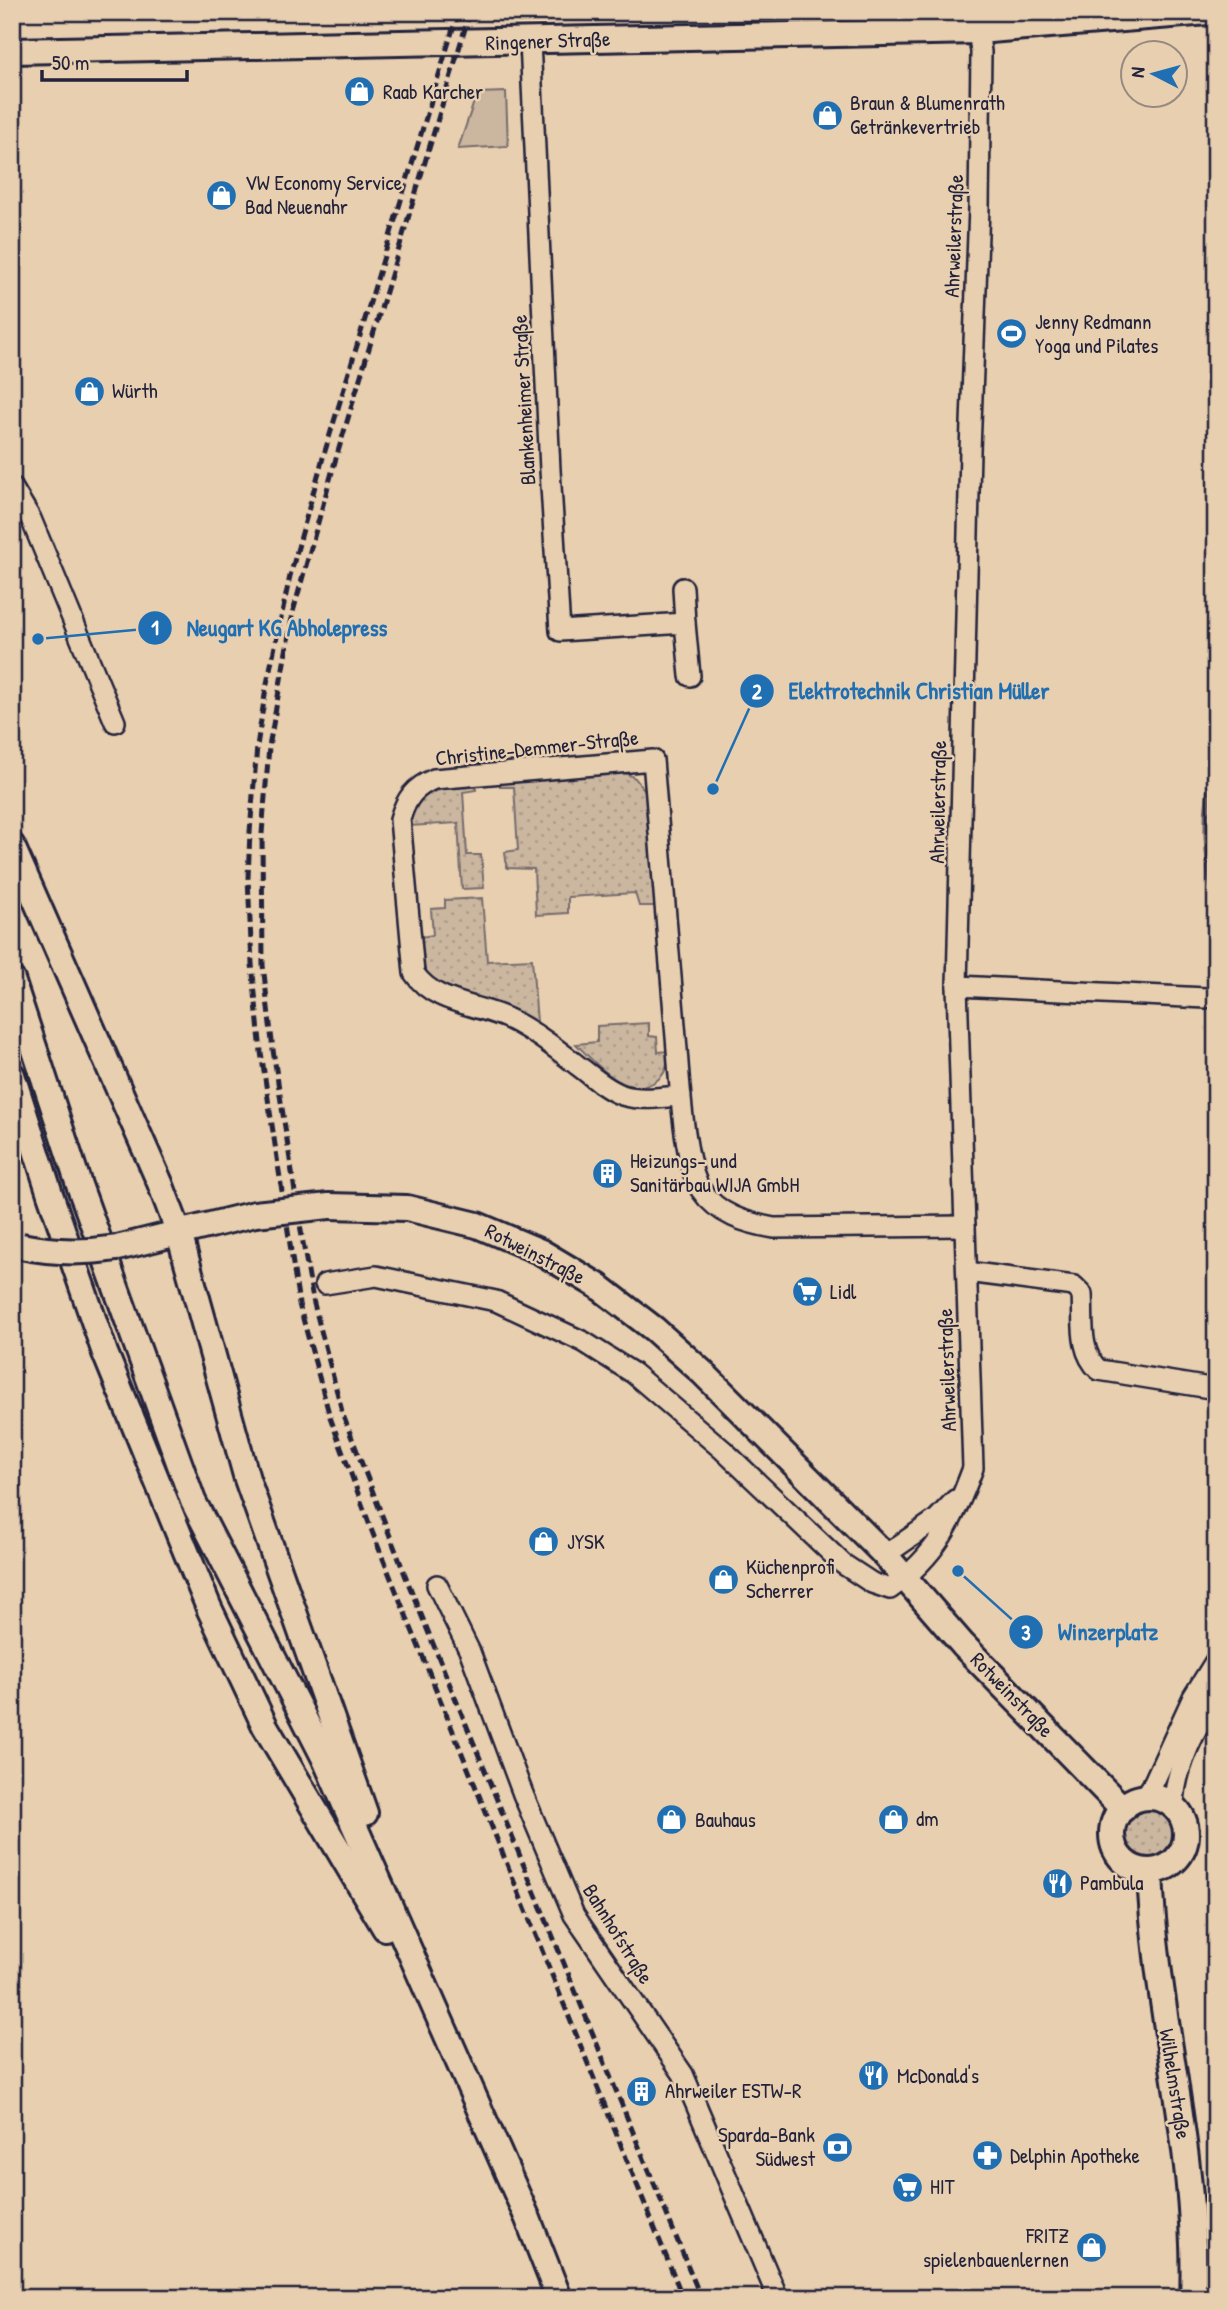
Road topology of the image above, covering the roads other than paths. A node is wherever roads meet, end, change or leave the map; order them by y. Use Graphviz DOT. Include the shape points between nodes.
graph roads {
  1 [pos="1208,12"];
  2 [pos="977,22"];
  3 [pos="530,41"];
  4 [pos="12,51"];
  5 [pos="12,487"];
  6 [pos="683,588"];
  7 [pos="685,623"];
  8 [pos="690,676"];
  9 [pos="116,722"];
  10 [pos="12,846"];
  11 [pos="12,980"];
  12 [pos="957,986"];
  13 [pos="1206,998"];
  14 [pos="12,1075"];
  15 [pos="681,1096"];
  16 [pos="965,1226"];
  17 [pos="179,1233"];
  18 [pos="17,1245"];
  19 [pos="967,1272"];
  20 [pos="325,1284"];
  21 [pos="1216,1389"];
  22 [pos="965,1489"];
  23 [pos="885,1555"];
  24 [pos="906,1578"];
  25 [pos="437,1585"];
  26 [pos="1216,1660"];
  27 [pos="1206,1699"];
  28 [pos="1133,1803"];
  29 [pos="1174,1807"];
  30 [pos="1150,1871"];
  31 [pos="439,2018"];
  32 [pos="559,2298"];
  33 [pos="778,2298"];
  34 [pos="1194,2298"];
  1 -- 2 [label="main road, Ringener Straße"];
  2 -- 3 [label="main road, Ringener Straße"];
  2 -- 12 [label="street, Ahrweilerstraße" via="981,51 979,207"];
  3 -- 4 [label="main road, Ringener Straße"];
  3 -- 7 [label="street, Blankenheimer Straße" via="560,631"];
  5 -- 9 [label="street" via="32,519"];
  6 -- 7 [label="street"];
  7 -- 8 [label="street"];
  10 -- 17 [label="main road"];
  11 -- 31 [label="main road" via="79,1185 193,1500 324,1757"];
  12 -- 13 [label="street"];
  12 -- 16 [label="street, Ahrweilerstraße"];
  14 -- 31 [label="main road" via="105,1353 209,1608 265,1727"];
  15 -- 15 [label="street, Christine-Demmer-Straße" via="653,760 434,779 420,785 407,799 400,819 414,973 422,985 508,1019 623,1096"];
  15 -- 16 [label="street, Christine-Demmer-Straße" via="690,1161 700,1189 722,1211 744,1222 774,1228"];
  16 -- 19 [label="street, Ahrweilerstraße"];
  17 -- 18 [label="main road, Rotweinstraße, bridge" via="83,1252"];
  17 -- 23 [label="main road, Rotweinstraße, bridge" via="255,1214 329,1206 407,1208 477,1225 541,1252 598,1286 654,1329"];
  17 -- 31 [label="main road" via="247,1479"];
  19 -- 21 [label="street" via="1074,1286 1082,1293 1085,1349 1099,1370"];
  19 -- 22 [label="street, Ahrweilerstraße" via="973,1468"];
  20 -- 24 [label="street" via="376,1276 496,1301 584,1342 633,1373 723,1450 843,1564 890,1589"];
  22 -- 23 [label="street" via="937,1519"];
  22 -- 24 [label="street, Ahrweilerstraße" via="945,1533"];
  23 -- 24 [label="main road, Rotweinstraße"];
  24 -- 28 [label="main road, Rotweinstraße" via="963,1644"];
  25 -- 33 [label="street, Bahnhofstraße" via="470,1652 574,1915 683,2074"];
  26 -- 27 [label="street"];
  27 -- 28 [label="street" via="1152,1786"];
  27 -- 29 [label="street" via="1183,1761"];
  28 -- 29 [label="main road" via="1160,1799"];
  28 -- 30 [label="main road" via="1116,1819 1114,1843 1127,1864"];
  29 -- 30 [label="main road" via="1186,1829 1181,1853 1173,1863"];
  30 -- 34 [label="main road, Wilhelmstraße" via="1151,1920 1194,2237"];
  31 -- 32 [label="main road"];
}
